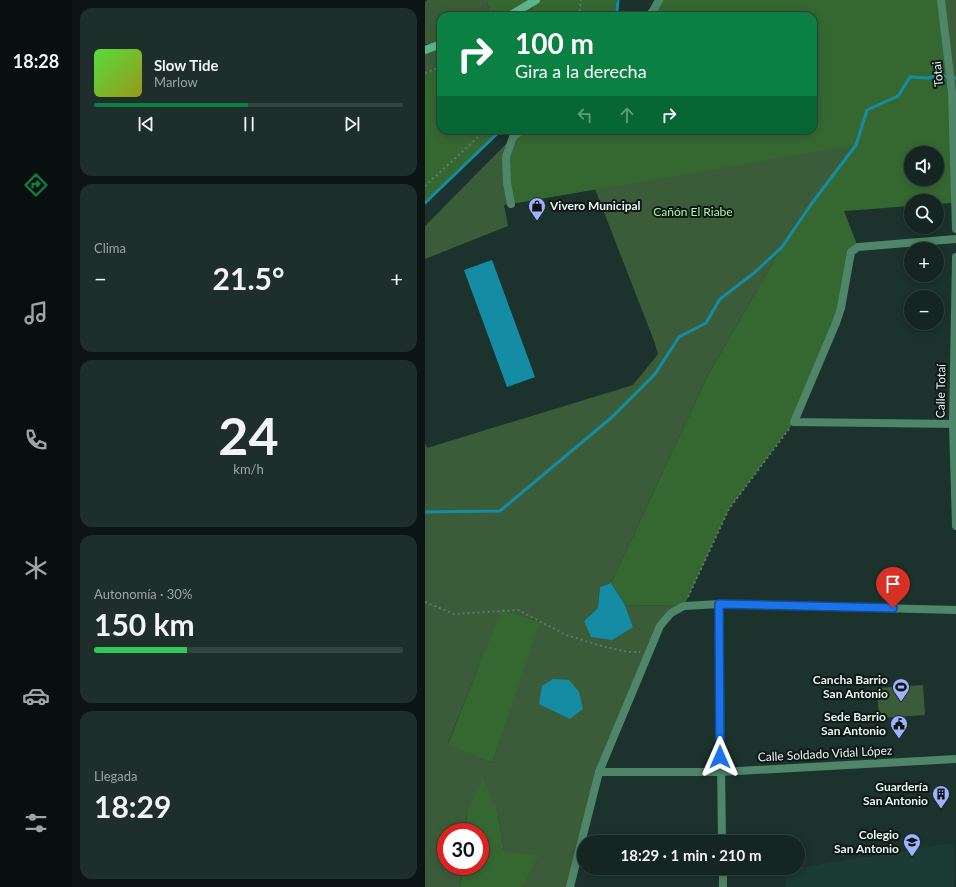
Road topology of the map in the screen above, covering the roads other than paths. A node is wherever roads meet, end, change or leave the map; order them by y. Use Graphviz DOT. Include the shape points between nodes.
graph roads {
  1 [pos="536,0"];
  2 [pos="659,0"];
  3 [pos="941,0"];
  4 [pos="516,12"];
  5 [pos="652,12"];
  6 [pos="437,46"];
  7 [pos="425,50"];
  8 [pos="516,134"];
  9 [pos="511,204"];
  10 [pos="956,228"];
  11 [pos="956,239"];
  12 [pos="956,256"];
  13 [pos="954,424"];
  14 [pos="956,526"];
  15 [pos="719,604"];
  16 [pos="956,610"];
  17 [pos="956,759"];
  18 [pos="599,772"];
  19 [pos="720,772"];
  20 [pos="722,835"];
  21 [pos="723,875"];
  22 [pos="570,887"];
  23 [pos="723,887"];
  1 -- 4 [label="main road"];
  2 -- 5 [label="street"];
  3 -- 10 [label="street, Totai" via="952,92"];
  6 -- 7 [label="main road"];
  8 -- 9 [label="street" via="506,157"];
  11 -- 13 [label="street" via="858,247 851,252 841,308 795,422"];
  12 -- 13 [label="street, Calle Totaí"];
  13 -- 14 [label="street, Calle Totaí"];
  15 -- 16 [label="street"];
  15 -- 18 [label="street" via="684,606 671,613 660,626"];
  15 -- 19 [label="street"];
  17 -- 19 [label="street, Calle Soldado Vidal López"];
  18 -- 19 [label="street, Calle Soldado Vidal López"];
  18 -- 22 [label="street"];
  19 -- 20 [label="street"];
  21 -- 23 [label="street"];
}
